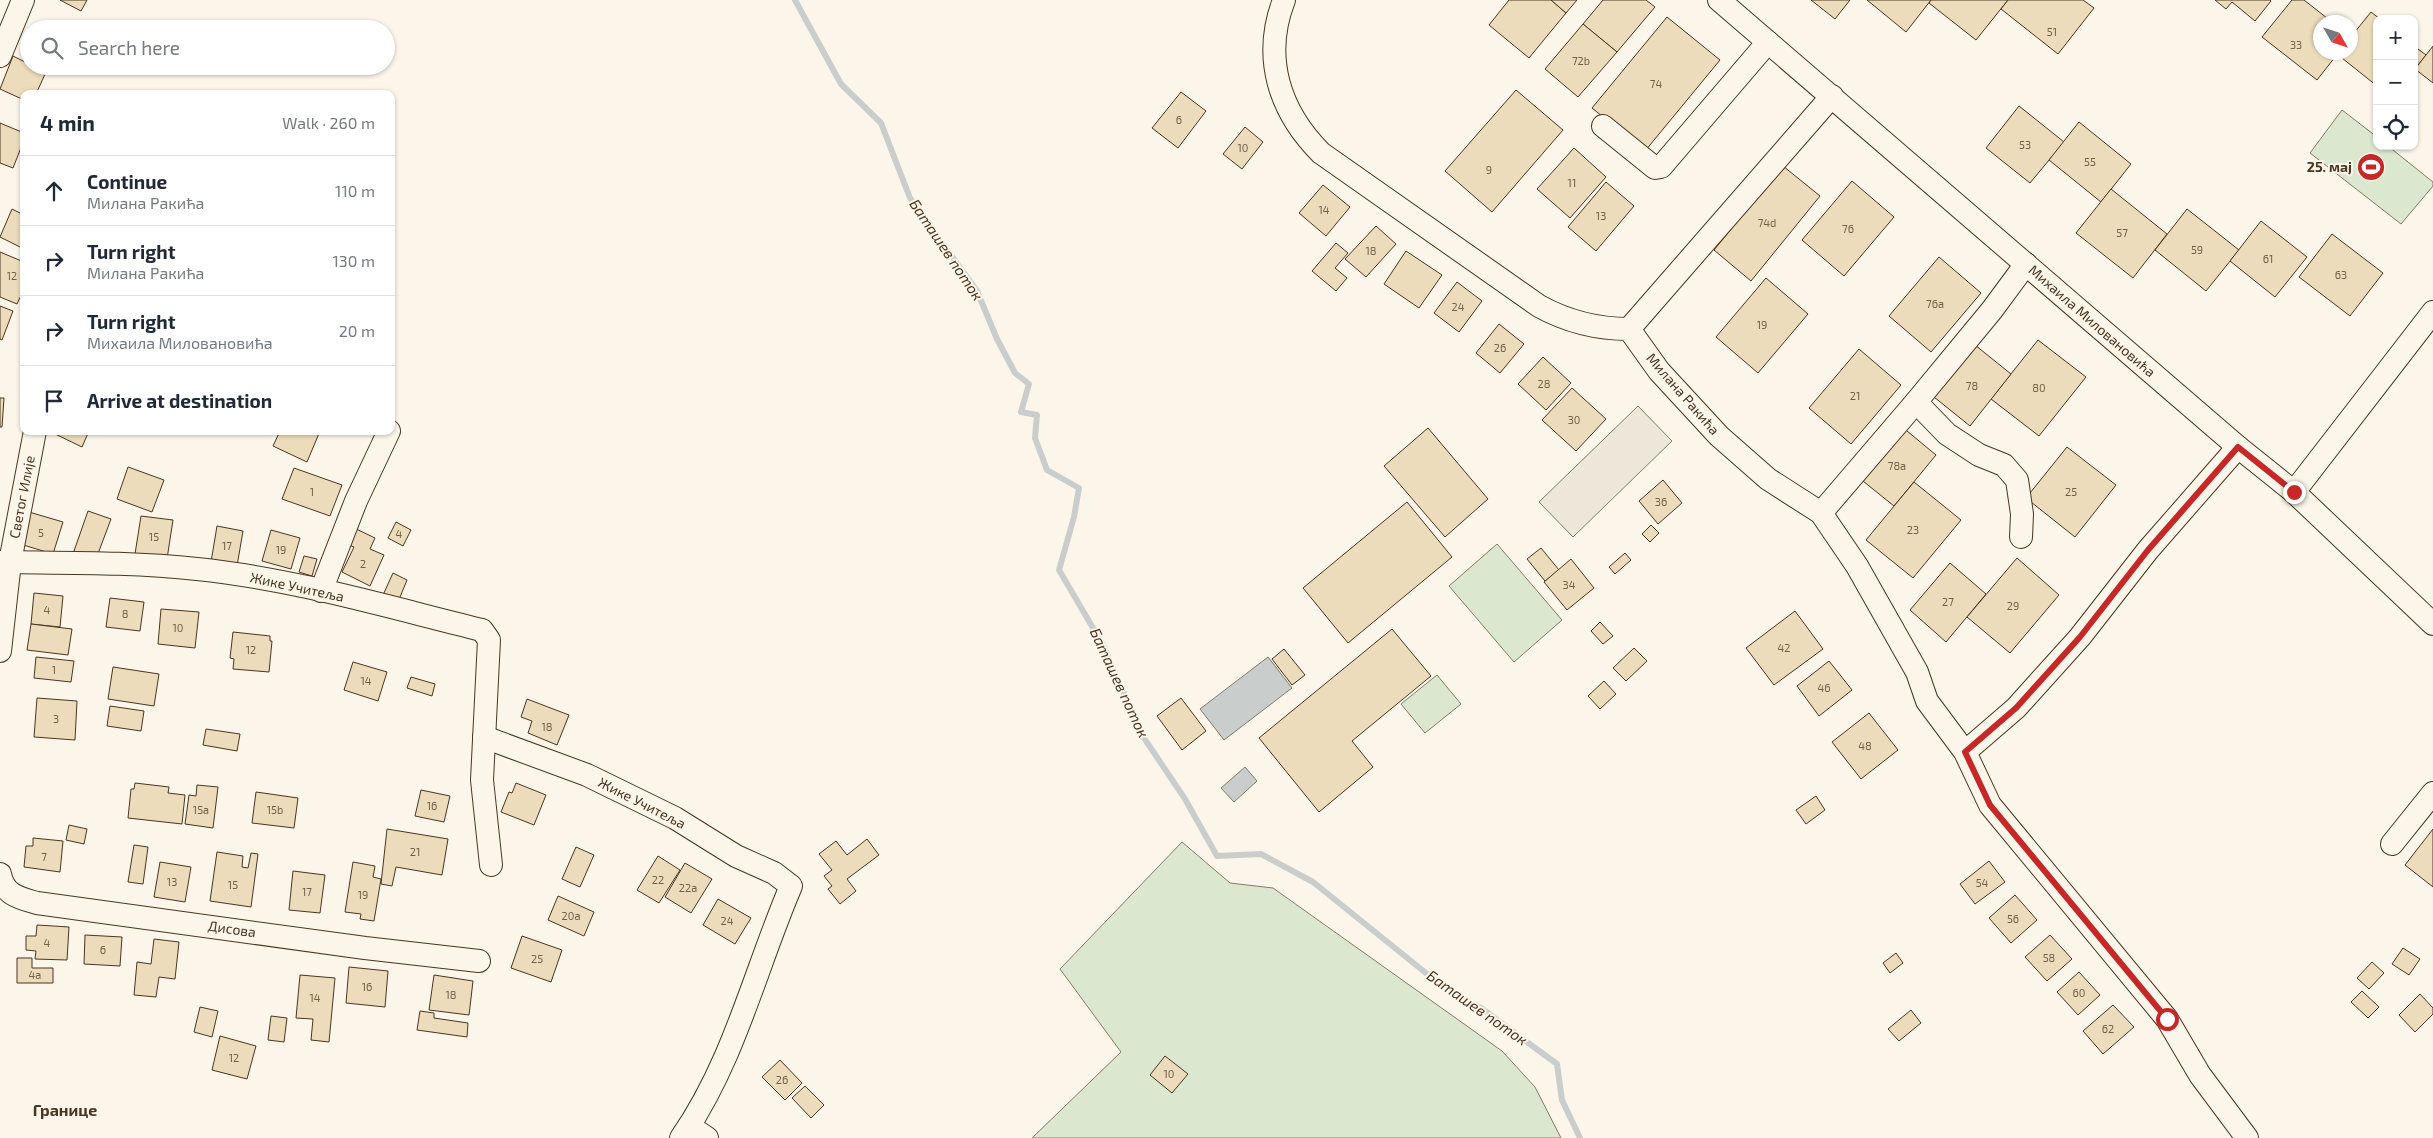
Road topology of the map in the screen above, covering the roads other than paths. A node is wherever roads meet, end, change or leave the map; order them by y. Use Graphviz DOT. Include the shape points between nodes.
graph roads {
  1 [pos="23,0"];
  2 [pos="1284,0"];
  3 [pos="1719,0"];
  4 [pos="1768,42"];
  5 [pos="0,56"];
  6 [pos="1832,96"];
  7 [pos="1603,126"];
  8 [pos="2026,264"];
  9 [pos="2433,312"];
  10 [pos="1629,329"];
  11 [pos="1916,402"];
  12 [pos="34,435"];
  13 [pos="387,435"];
  14 [pos="2238,447"];
  15 [pos="2294,492"];
  16 [pos="1821,513"];
  17 [pos="2021,537"];
  18 [pos="5,562"];
  19 [pos="321,591"];
  20 [pos="2433,624"];
  21 [pos="0,651"];
  22 [pos="484,737"];
  23 [pos="1965,752"];
  24 [pos="2433,793"];
  25 [pos="2392,844"];
  26 [pos="491,865"];
  27 [pos="0,874"];
  28 [pos="479,961"];
  29 [pos="692,1134"];
  30 [pos="2247,1138"];
  1 -- 5 [label="street"];
  2 -- 10 [label="street" via="1274,42 1278,88 1294,121 1321,153 1539,306 1576,323"];
  3 -- 4 [label="street, Михаила Миловановића"];
  4 -- 6 [label="street, Михаила Миловановића"];
  4 -- 7 [label="street" via="1661,167 1655,168"];
  6 -- 8 [label="street, Михаила Миловановића"];
  6 -- 10 [label="street"];
  8 -- 11 [label="street"];
  8 -- 14 [label="street, Михаила Миловановића"];
  9 -- 15 [label="street"];
  10 -- 16 [label="street, Милана Ракића" via="1659,371 1719,436 1768,479"];
  11 -- 16 [label="street"];
  11 -- 17 [label="street" via="1947,434 1979,455 2004,465 2017,480 2022,514"];
  12 -- 18 [label="street, Светог Илије"];
  13 -- 19 [label="street" via="356,502"];
  14 -- 15 [label="street, Михаила Миловановића"];
  14 -- 23 [label="street" via="2023,701"];
  15 -- 20 [label="street, Михаила Миловановића"];
  16 -- 23 [label="street, Милана Ракића" via="1857,566 1917,672 1927,701"];
  18 -- 19 [label="street, Жике Учитеља" via="197,569"];
  18 -- 21 [label="street"];
  19 -- 22 [label="street, Жике Учитеља" via="482,630 489,640"];
  22 -- 26 [label="street, Жике Учитеља" via="482,780"];
  22 -- 29 [label="street, Жике Учитеља" via="587,775 675,818 736,856 774,873 791,886 771,931 726,1058"];
  23 -- 30 [label="street, Милана Ракића" via="1990,805 2167,1019 2200,1075"];
  24 -- 25 [label="street"];
  27 -- 28 [label="street, Дисова" via="1,881 15,897 37,903"];
}
